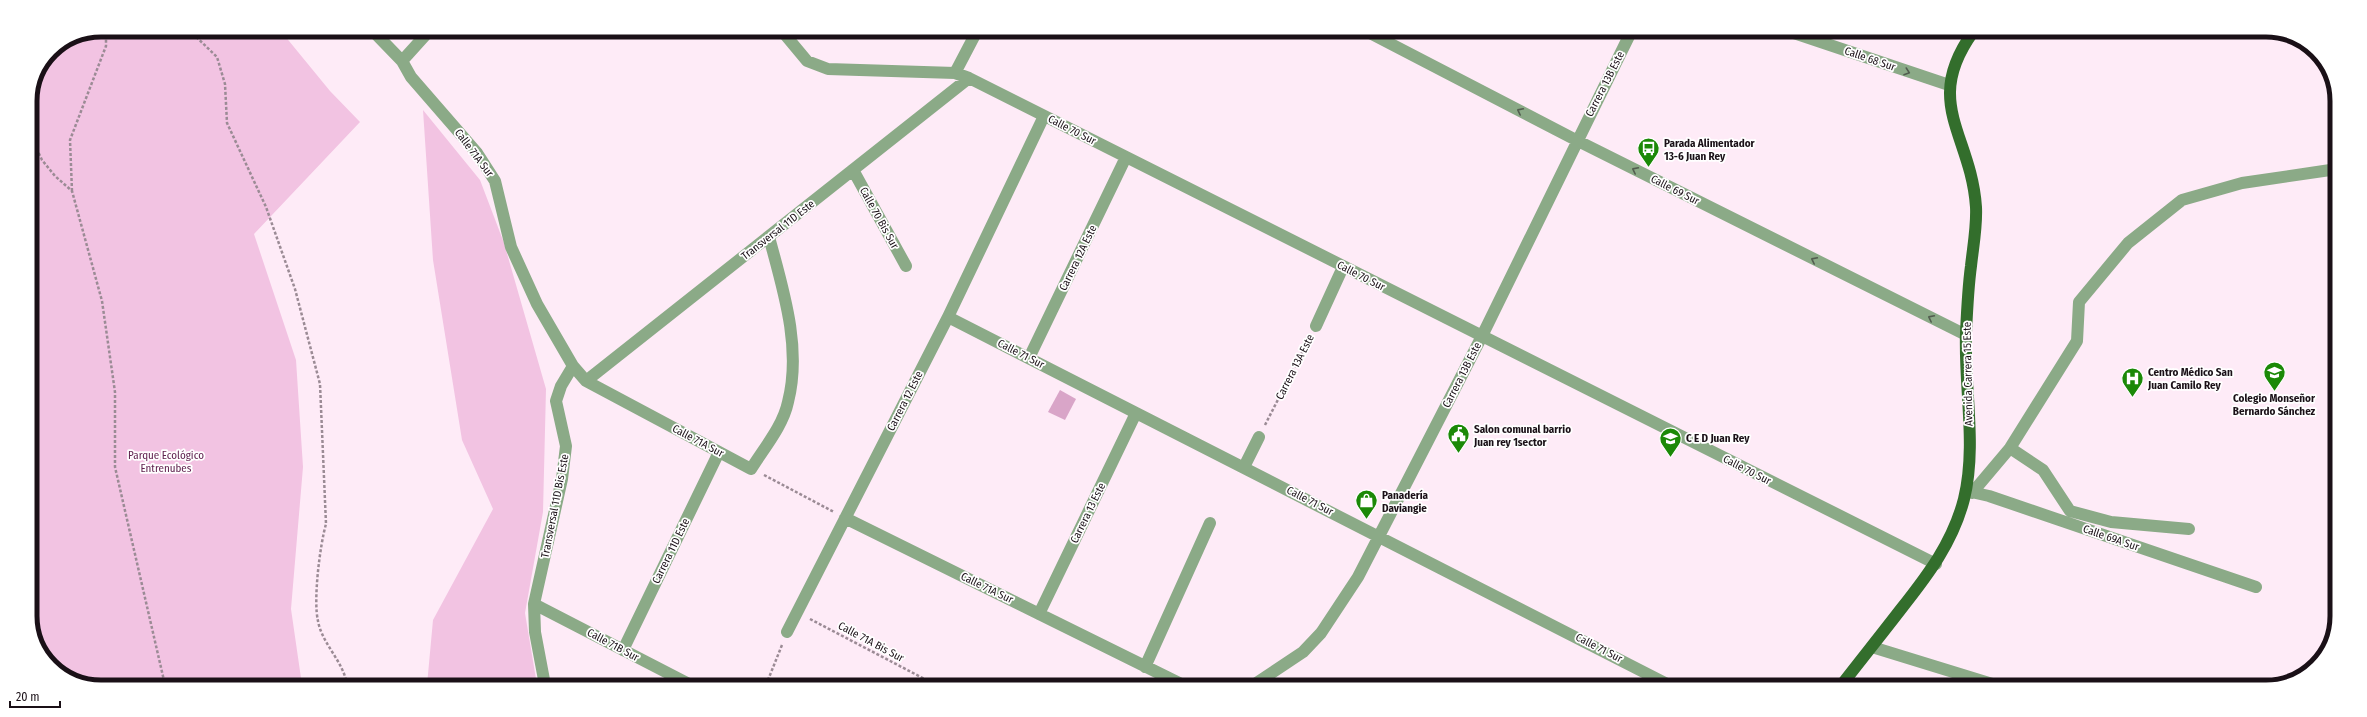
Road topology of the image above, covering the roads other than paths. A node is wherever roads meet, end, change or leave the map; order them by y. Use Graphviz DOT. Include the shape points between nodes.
graph roads {
  1 [pos="379,37"];
  2 [pos="424,37"];
  3 [pos="787,37"];
  4 [pos="974,37"];
  5 [pos="1378,37"];
  6 [pos="1628,37"];
  7 [pos="1806,37"];
  8 [pos="1970,37"];
  9 [pos="402,61"];
  10 [pos="955,73"];
  11 [pos="969,78"];
  12 [pos="1950,85"];
  13 [pos="1044,116"];
  14 [pos="1576,140"];
  15 [pos="1126,157"];
  16 [pos="853,170"];
  17 [pos="2330,170"];
  18 [pos="769,237"];
  19 [pos="906,266"];
  20 [pos="1343,266"];
  21 [pos="948,317"];
  22 [pos="1316,326"];
  23 [pos="1966,334"];
  24 [pos="1482,336"];
  25 [pos="1029,358"];
  26 [pos="574,366"];
  27 [pos="586,381"];
  28 [pos="1136,413"];
  29 [pos="1259,437"];
  30 [pos="2010,448"];
  31 [pos="719,452"];
  32 [pos="1244,467"];
  33 [pos="1969,492"];
  34 [pos="845,518"];
  35 [pos="1210,523"];
  36 [pos="2190,529"];
  37 [pos="1378,536"];
  38 [pos="1936,564"];
  39 [pos="2256,587"];
  40 [pos="534,604"];
  41 [pos="1039,614"];
  42 [pos="787,632"];
  43 [pos="1872,647"];
  44 [pos="623,650"];
  45 [pos="1145,666"];
  46 [pos="544,680"];
  47 [pos="681,680"];
  48 [pos="1172,680"];
  49 [pos="1261,680"];
  50 [pos="1659,680"];
  51 [pos="1845,680"];
  52 [pos="1979,680"];
  1 -- 9 [label="street, Calle 71A Sur"];
  2 -- 9 [label="street"];
  3 -- 10 [label="street, Calle 70 Sur" via="807,61 828,69"];
  4 -- 10 [label="street"];
  14 -- 5 [label="street, Calle 69 Sur, one-way"];
  6 -- 14 [label="street, Carrera 13B Este"];
  7 -- 12 [label="street, Calle 68 Sur, one-way"];
  8 -- 12 [label="main road, Avenida Carrera 15 Este" via="1955,64"];
  9 -- 26 [label="street, Calle 71A Sur" via="411,77 477,153 495,181 511,247 537,304"];
  10 -- 11 [label="street, Calle 70 Sur"];
  11 -- 13 [label="street, Calle 70 Sur"];
  11 -- 16 [label="street, Transversal 11D Este"];
  12 -- 23 [label="main road, Avenida Carrera 15 Este" via="1952,115 1968,158 1976,207"];
  13 -- 15 [label="street, Calle 70 Sur"];
  13 -- 21 [label="street, Carrera 12 Este"];
  23 -- 14 [label="street, Calle 69 Sur, one-way"];
  14 -- 24 [label="street, Carrera 13B Este"];
  15 -- 20 [label="street, Calle 70 Sur"];
  15 -- 25 [label="street, Carrera 12A Este"];
  16 -- 18 [label="street, Transversal 11D Este"];
  16 -- 19 [label="street, Calle 70 Bis Sur"];
  17 -- 30 [label="street" via="2242,183 2182,200 2128,242 2080,302 2077,341"];
  18 -- 27 [label="street, Transversal 11D Este"];
  18 -- 31 [label="street, Calle 71A Sur" via="786,300 793,365 788,403 780,423 751,469"];
  20 -- 22 [label="street, Carrera 13A Este"];
  20 -- 24 [label="street, Calle 70 Sur"];
  21 -- 25 [label="street, Calle 71 Sur"];
  21 -- 34 [label="street, Carrera 12 Este"];
  23 -- 33 [label="main road, Avenida Carrera 15 Este"];
  24 -- 37 [label="street, Carrera 13B Este"];
  24 -- 38 [label="street, Calle 70 Sur"];
  25 -- 28 [label="street, Calle 71 Sur"];
  26 -- 27 [label="street, Calle 71A Sur"];
  26 -- 40 [label="street, Transversal 11D Bis Este" via="561,386 556,401 566,446 562,479"];
  27 -- 31 [label="street, Calle 71A Sur"];
  28 -- 32 [label="street, Calle 71 Sur"];
  28 -- 41 [label="street, Carrera 13 Este"];
  29 -- 32 [label="street"];
  30 -- 33 [label="street"];
  30 -- 36 [label="street" via="2044,470 2070,511 2111,522"];
  31 -- 44 [label="street, Carrera 11D Este"];
  32 -- 37 [label="street, Calle 71 Sur"];
  33 -- 38 [label="main road, Avenida Carrera 15 Este" via="1958,521"];
  33 -- 39 [label="street, Calle 69A Sur" via="1989,496"];
  34 -- 41 [label="street, Calle 71A Sur"];
  34 -- 42 [label="street, Carrera 12 Este"];
  35 -- 45 [label="street"];
  37 -- 49 [label="street, Carrera 13B Este" via="1358,577 1321,633 1303,652"];
  37 -- 50 [label="street, Calle 71 Sur"];
  38 -- 43 [label="main road, Avenida Carrera 15 Este"];
  40 -- 44 [label="street, Calle 71B Sur"];
  40 -- 46 [label="street" via="535,632"];
  41 -- 45 [label="street, Calle 71A Sur"];
  43 -- 51 [label="main road, Avenida Carrera 15 Este"];
  43 -- 52 [label="street"];
  44 -- 47 [label="street, Calle 71B Sur"];
  45 -- 48 [label="street, Calle 71A Sur"];
}
